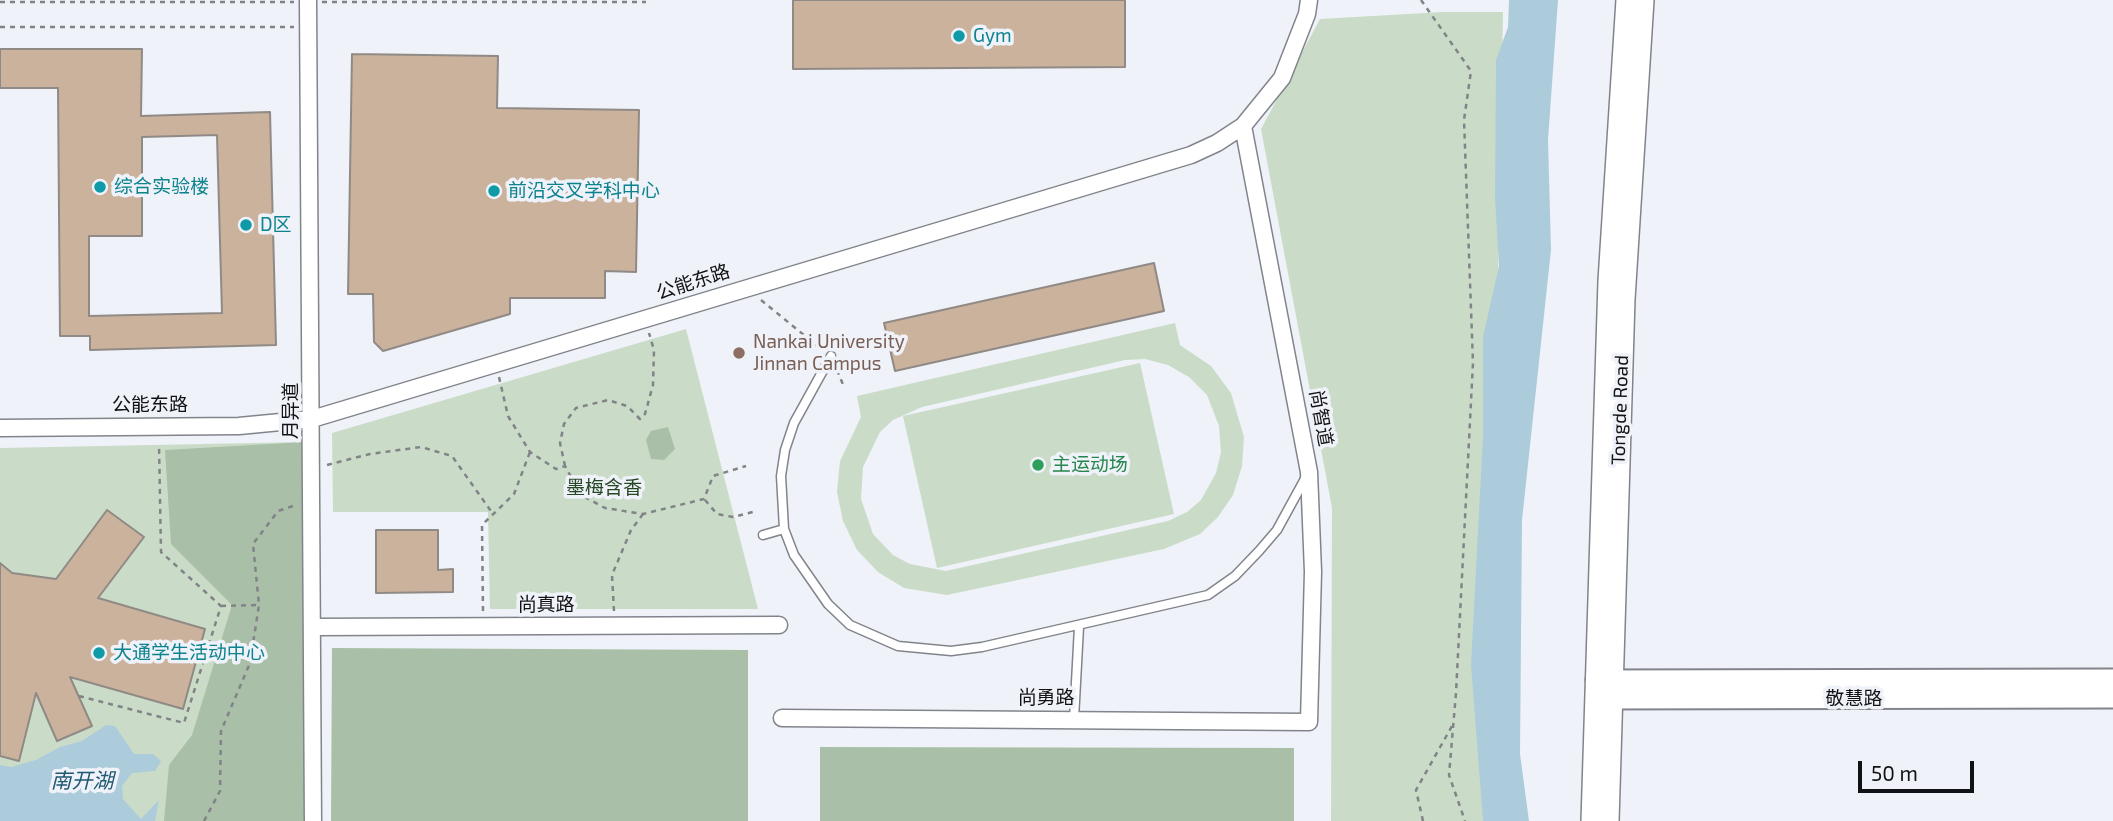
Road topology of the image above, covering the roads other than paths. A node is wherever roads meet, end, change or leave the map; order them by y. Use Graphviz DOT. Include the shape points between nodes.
graph roads {
  1 [pos="1309,0"];
  2 [pos="1627,0"];
  3 [pos="1643,0"];
  4 [pos="308,1"];
  5 [pos="1243,126"];
  6 [pos="831,356"];
  7 [pos="312,419"];
  8 [pos="0,428"];
  9 [pos="1309,472"];
  10 [pos="784,529"];
  11 [pos="762,534"];
  12 [pos="779,625"];
  13 [pos="313,627"];
  14 [pos="1079,627"];
  15 [pos="2113,679"];
  16 [pos="1602,690"];
  17 [pos="2113,698"];
  18 [pos="782,718"];
  19 [pos="1074,719"];
  20 [pos="1310,722"];
  21 [pos="313,821"];
  22 [pos="1592,821"];
  23 [pos="1608,821"];
  1 -- 5 [label="street, 公能东路" via="1282,78"];
  2 -- 16 [label="main road, Tongde Road" via="1609,281"];
  3 -- 16 [label="main road, Tongde Road"];
  4 -- 7 [label="street, 月异道"];
  5 -- 7 [label="street, 公能东路" via="1191,155"];
  5 -- 9 [label="street, 尚智道"];
  6 -- 10 [label="lane" via="794,422 785,450 781,476"];
  7 -- 8 [label="street, 公能东路" via="239,426"];
  7 -- 13 [label="street, 月异道"];
  9 -- 14 [label="lane" via="1277,530 1235,576 1208,595"];
  9 -- 20 [label="street, 尚智道" via="1313,572"];
  10 -- 11 [label="lane"];
  10 -- 14 [label="lane" via="800,564 828,604 850,625 898,646 951,651"];
  12 -- 13 [label="street, 尚真路"];
  13 -- 21 [label="street, 月异道"];
  14 -- 19 [label="lane"];
  15 -- 16 [label="street, 敬慧路"];
  16 -- 17 [label="street, 敬慧路"];
  16 -- 22 [label="main road, Tongde Road"];
  16 -- 23 [label="main road, Tongde Road"];
  18 -- 19 [label="street, 尚勇路"];
  19 -- 20 [label="street, 尚勇路"];
}
